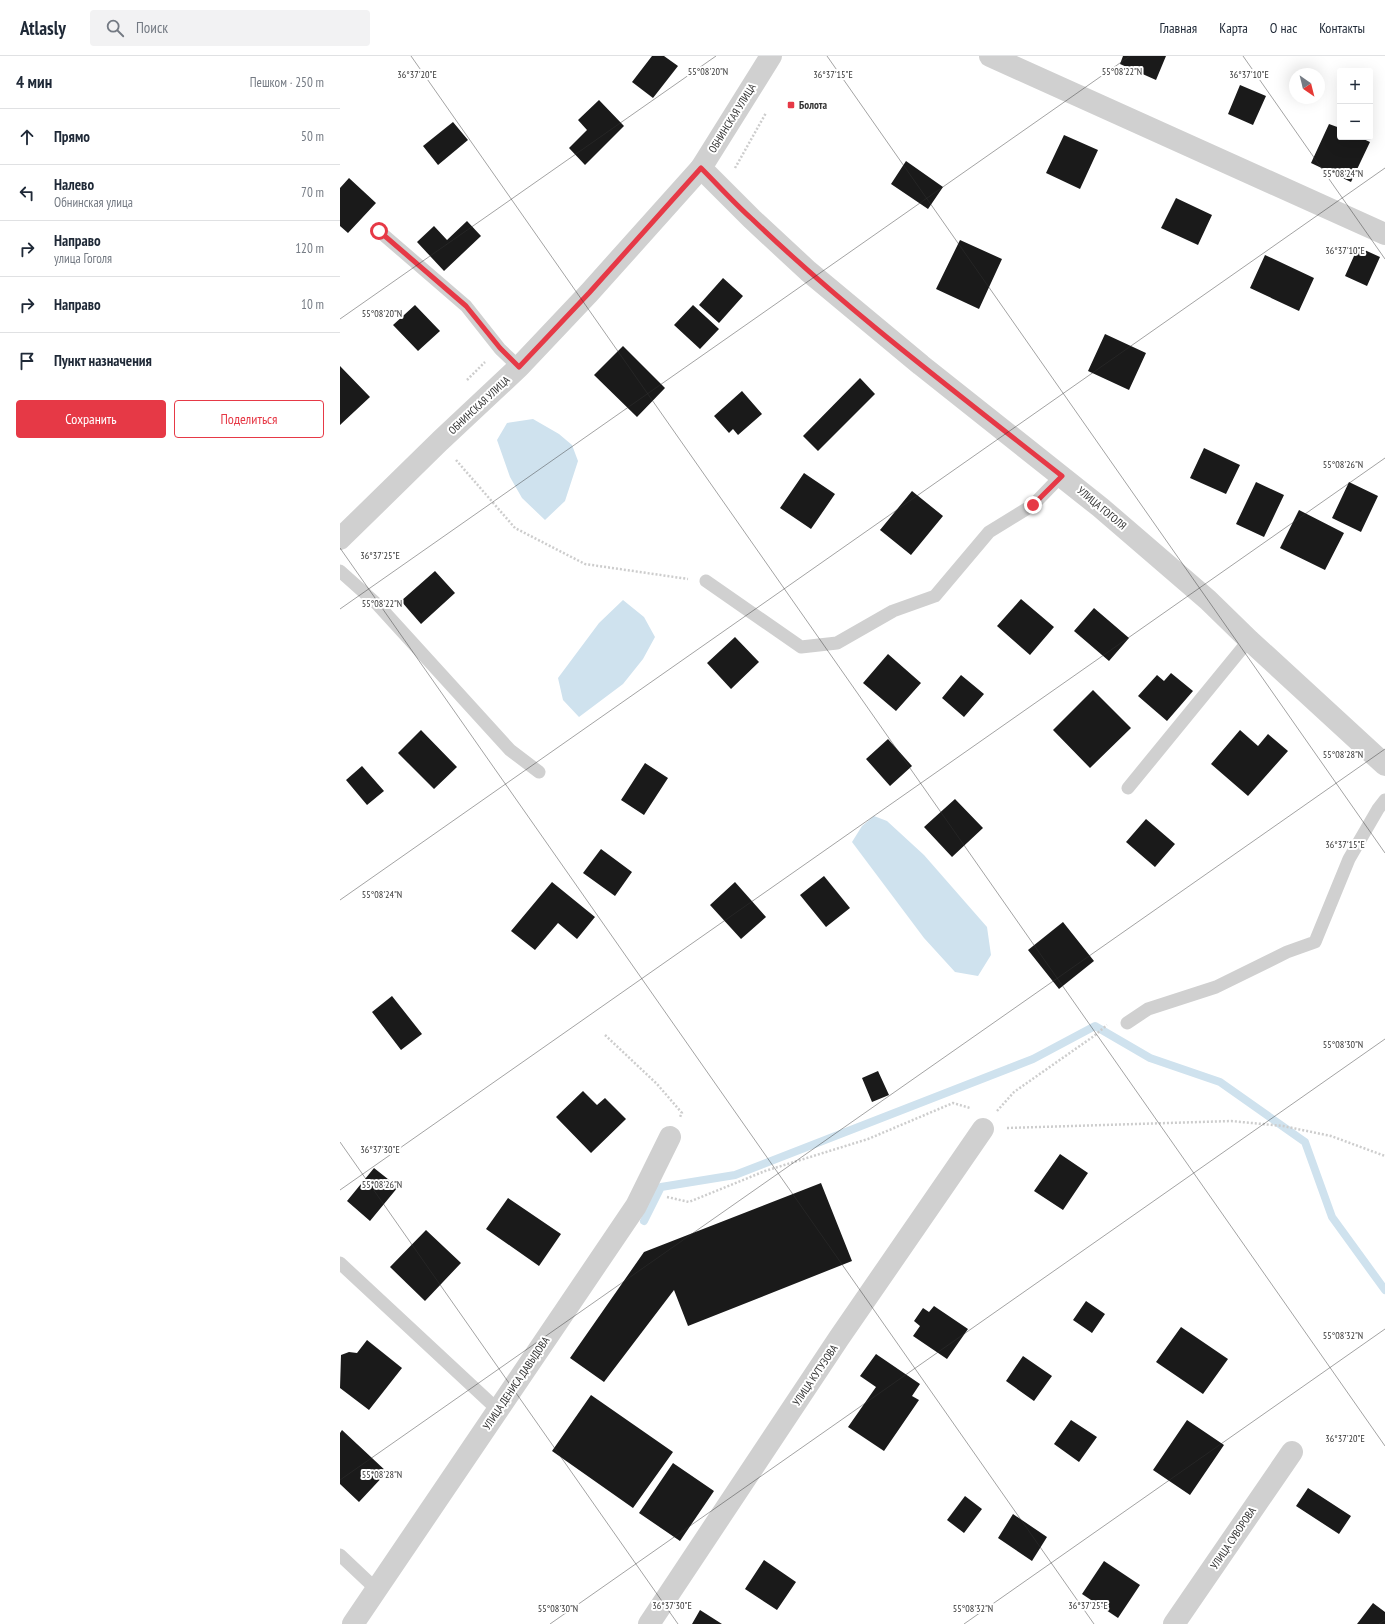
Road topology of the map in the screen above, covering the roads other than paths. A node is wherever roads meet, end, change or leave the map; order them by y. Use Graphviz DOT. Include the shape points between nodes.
graph roads {
  1 [pos="771,56"];
  2 [pos="990,56"];
  3 [pos="701,168"];
  4 [pos="379,231"];
  5 [pos="1385,234"];
  6 [pos="519,367"];
  7 [pos="1062,476"];
  8 [pos="340,539"];
  9 [pos="340,571"];
  10 [pos="706,581"];
  11 [pos="1249,640"];
  12 [pos="1385,765"];
  13 [pos="539,772"];
  14 [pos="1128,788"];
  15 [pos="1385,800"];
  16 [pos="1127,1023"];
  17 [pos="983,1129"];
  18 [pos="670,1137"];
  19 [pos="340,1263"];
  20 [pos="498,1410"];
  21 [pos="1292,1452"];
  22 [pos="340,1555"];
  23 [pos="376,1589"];
  24 [pos="352,1624"];
  25 [pos="649,1624"];
  26 [pos="1174,1624"];
  1 -- 3 [label="street, ОБНИНСКАЯ УЛИЦА"];
  2 -- 5 [label="street"];
  3 -- 6 [label="street, ОБНИНСКАЯ УЛИЦА"];
  3 -- 7 [label="street, УЛИЦА ГОГОЛЯ" via="808,271 915,360"];
  4 -- 6 [label="lane" via="466,306"];
  6 -- 8 [label="street, ОБНИНСКАЯ УЛИЦА"];
  7 -- 10 [label="lane" via="1033,505 989,532 935,596 893,611 838,643 802,647"];
  7 -- 11 [label="street, УЛИЦА ГОГОЛЯ" via="1208,600"];
  9 -- 13 [label="lane" via="378,605 510,750"];
  11 -- 12 [label="street, УЛИЦА ГОГОЛЯ"];
  11 -- 14 [label="lane"];
  15 -- 16 [label="lane" via="1349,859 1315,942 1287,952 1216,987 1148,1009"];
  17 -- 25 [label="street, УЛИЦА КУТУЗОВА" via="839,1338"];
  18 -- 20 [label="street, УЛИЦА ДЕНИСА ДАВЫДОВА" via="636,1206"];
  19 -- 20 [label="lane"];
  20 -- 23 [label="street, УЛИЦА ДЕНИСА ДАВЫДОВА"];
  21 -- 26 [label="street, УЛИЦА СУВОРОВА"];
  22 -- 23 [label="lane"];
  23 -- 24 [label="street, УЛИЦА ДЕНИСА ДАВЫДОВА"];
}
